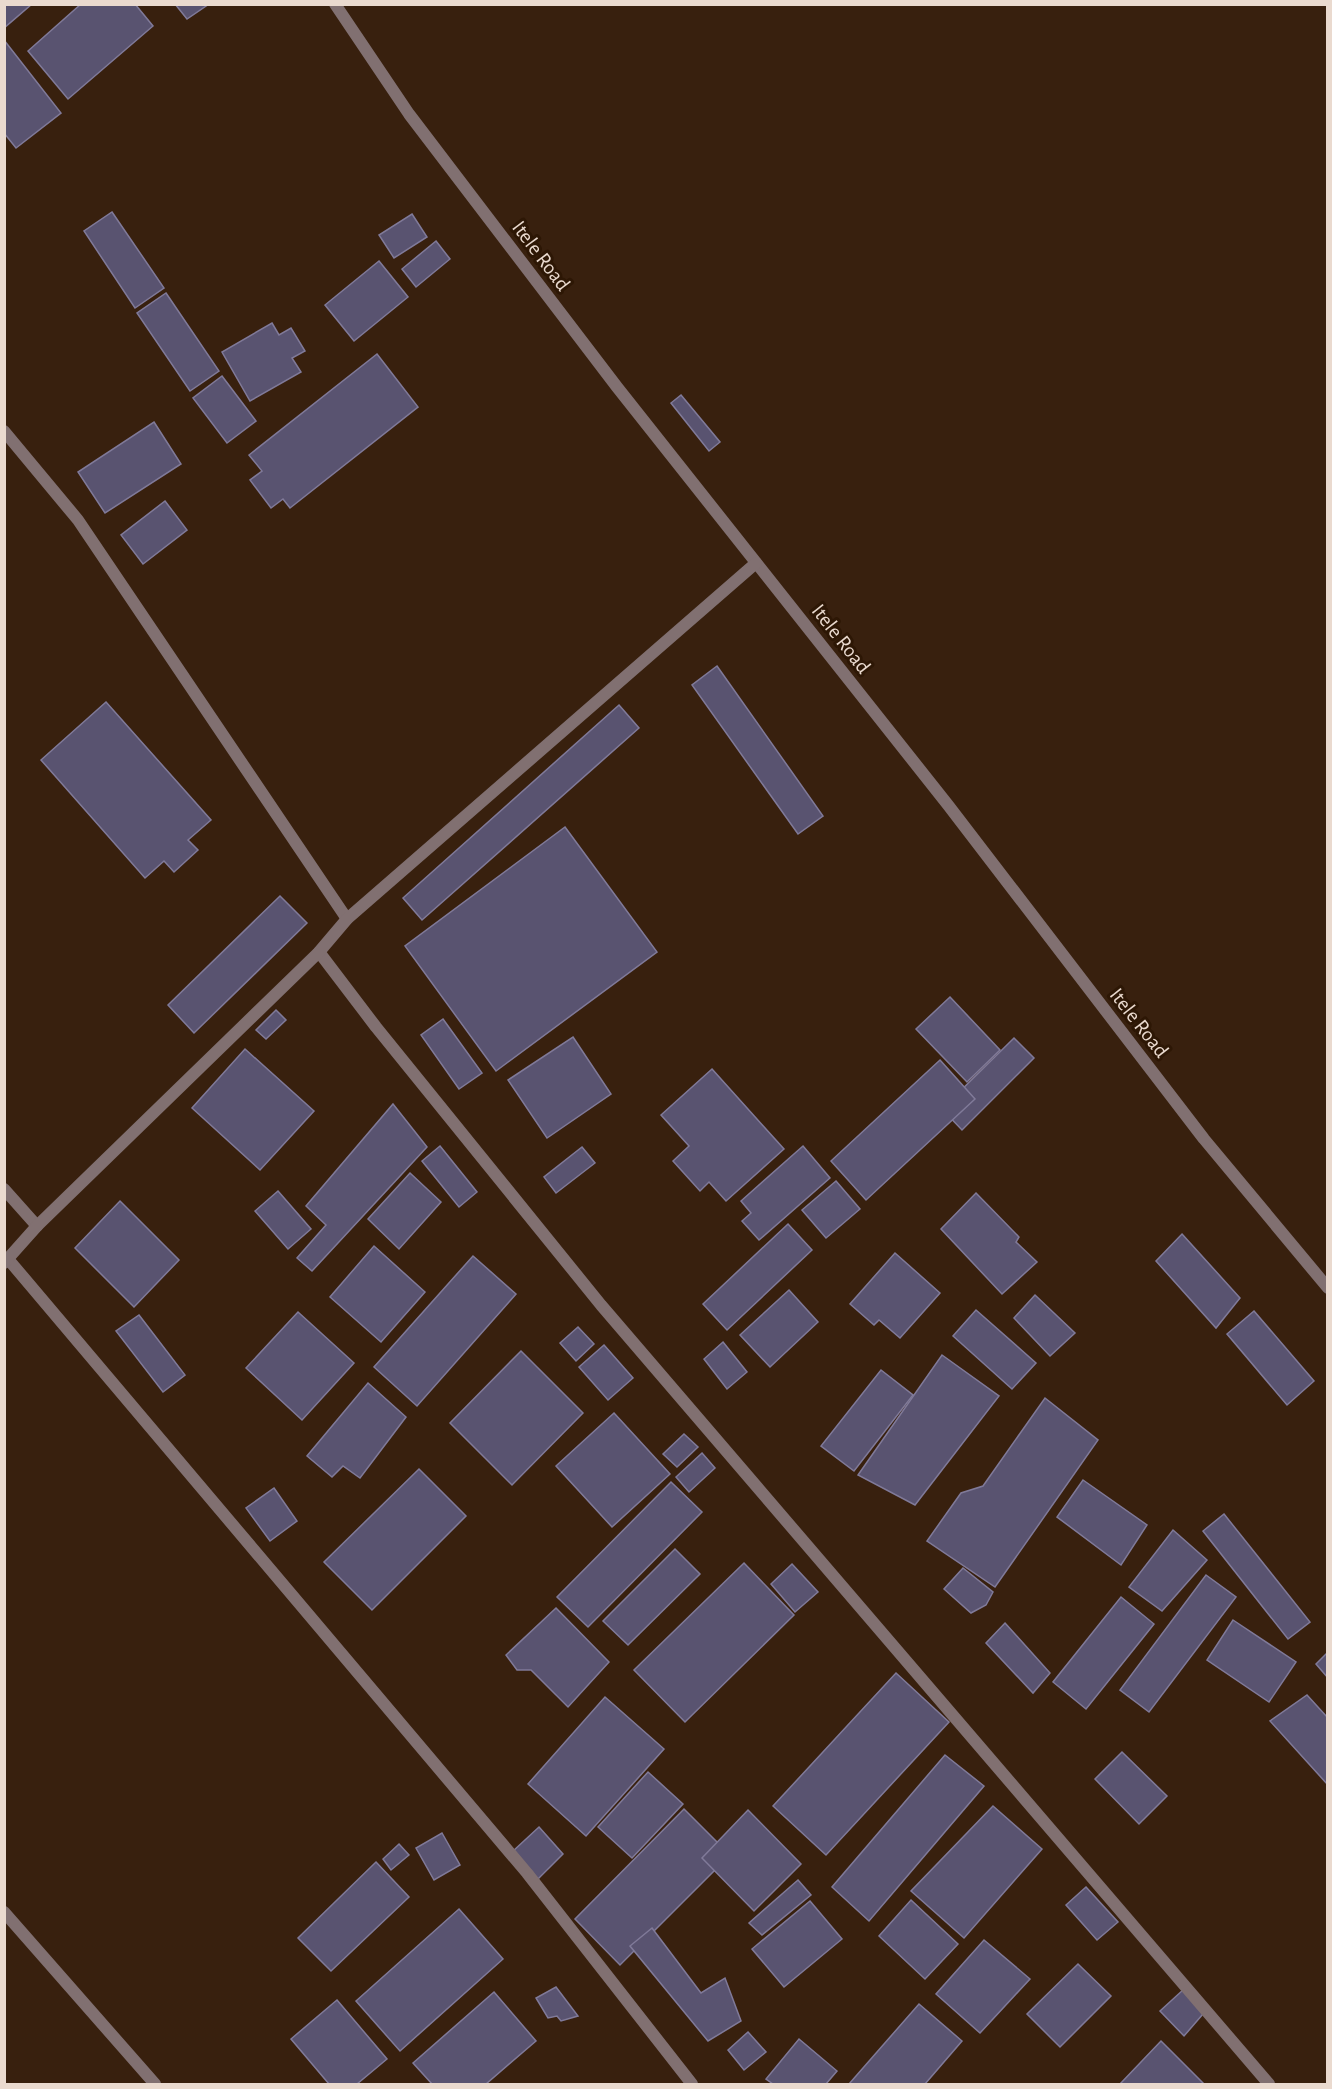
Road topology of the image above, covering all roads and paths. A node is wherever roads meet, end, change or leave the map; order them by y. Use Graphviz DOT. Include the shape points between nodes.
graph roads {
  1 [pos="335,4"];
  2 [pos="4,431"];
  3 [pos="756,563"];
  4 [pos="347,919"];
  5 [pos="319,952"];
  6 [pos="4,1189"];
  7 [pos="37,1226"];
  8 [pos="6,1261"];
  9 [pos="1328,1288"];
  10 [pos="4,1912"];
  11 [pos="155,2085"];
  12 [pos="692,2085"];
  13 [pos="1269,2085"];
  1 -- 3 [label="street, Itele Road" via="408,114"];
  2 -- 4 [label="street" via="78,520"];
  3 -- 4 [label="street"];
  3 -- 9 [label="street, Itele Road" via="948,805 1204,1140"];
  4 -- 5 [label="street"];
  5 -- 7 [label="street"];
  5 -- 13 [label="street" via="601,1305"];
  6 -- 7 [label="street"];
  7 -- 8 [label="street"];
  8 -- 12 [label="street" via="527,1873"];
  10 -- 11 [label="street"];
}
